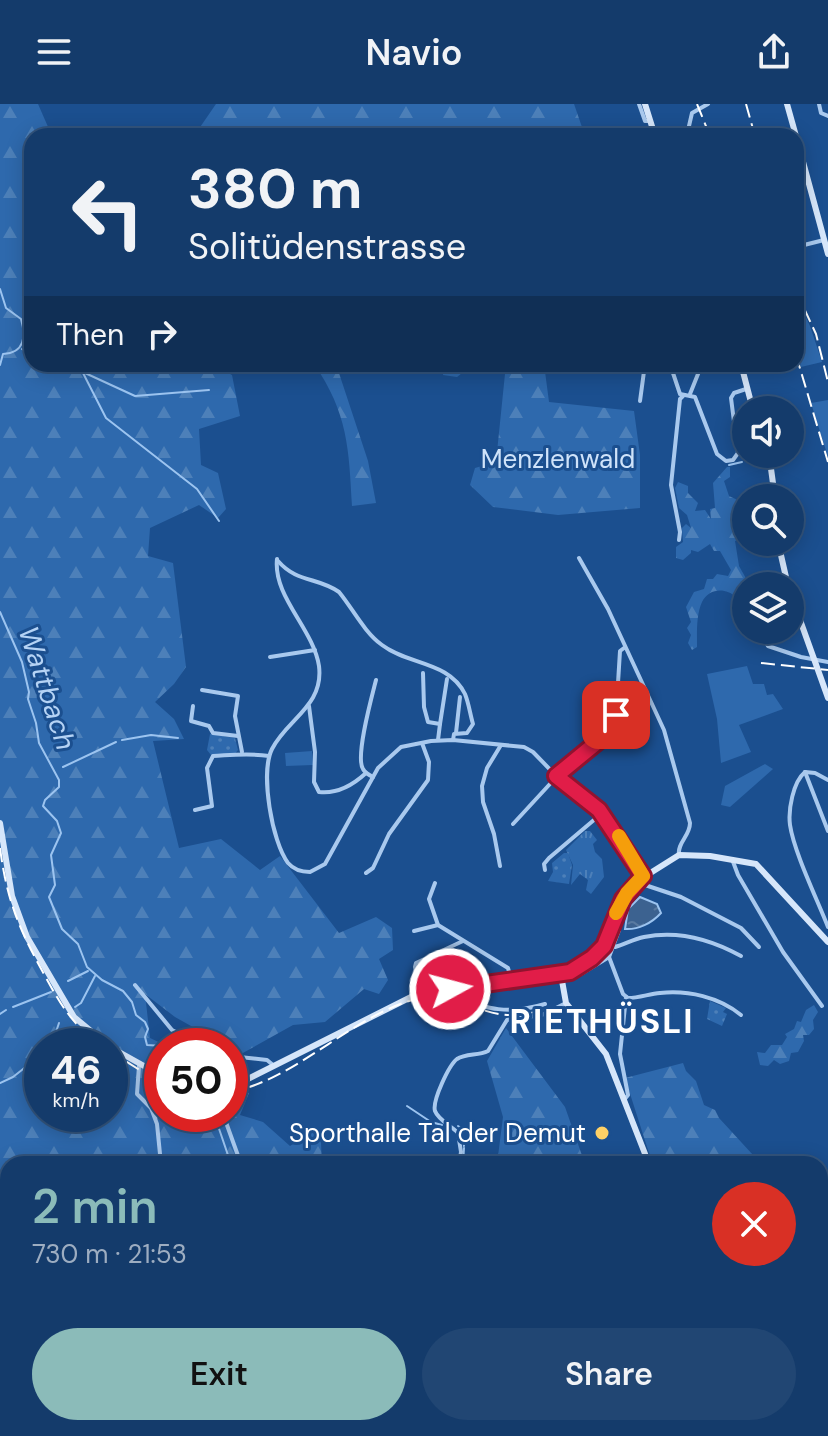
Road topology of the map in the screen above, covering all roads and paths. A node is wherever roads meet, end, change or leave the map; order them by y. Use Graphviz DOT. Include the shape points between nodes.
graph roads {
  1 [pos="642,104"];
  2 [pos="708,104"];
  3 [pos="787,104"];
  4 [pos="819,104"];
  5 [pos="828,116"];
  6 [pos="652,128"];
  7 [pos="689,128"];
  8 [pos="794,128"];
  9 [pos="804,166"];
  10 [pos="824,240"];
  11 [pos="804,245"];
  12 [pos="828,254"];
  13 [pos="644,372"];
  14 [pos="673,372"];
  15 [pos="699,372"];
  16 [pos="743,372"];
  17 [pos="746,389"];
  18 [pos="690,394"];
  19 [pos="683,396"];
  20 [pos="748,396"];
  21 [pos="640,401"];
  22 [pos="679,540"];
  23 [pos="579,558"];
  24 [pos="804,633"];
  25 [pos="767,644"];
  26 [pos="624,648"];
  27 [pos="315,650"];
  28 [pos="270,657"];
  29 [pos="813,660"];
  30 [pos="828,662"];
  31 [pos="423,673"];
  32 [pos="447,679"];
  33 [pos="376,680"];
  34 [pos="202,690"];
  35 [pos="460,697"];
  36 [pos="828,698"];
  37 [pos="193,706"];
  38 [pos="309,706"];
  39 [pos="440,724"];
  40 [pos="456,733"];
  41 [pos="238,736"];
  42 [pos="438,740"];
  43 [pos="453,740"];
  44 [pos="422,743"];
  45 [pos="501,745"];
  46 [pos="242,752"];
  47 [pos="269,756"];
  48 [pos="805,772"];
  49 [pos="366,773"];
  50 [pos="556,776"];
  51 [pos="373,777"];
  52 [pos="828,780"];
  53 [pos="195,810"];
  54 [pos="602,813"];
  55 [pos="0,823"];
  56 [pos="513,824"];
  57 [pos="828,831"];
  58 [pos="679,855"];
  59 [pos="732,859"];
  60 [pos="500,866"];
  61 [pos="545,870"];
  62 [pos="366,873"];
  63 [pos="643,876"];
  64 [pos="636,882"];
  65 [pos="435,883"];
  66 [pos="613,923"];
  67 [pos="438,925"];
  68 [pos="828,927"];
  69 [pos="414,931"];
  70 [pos="463,941"];
  71 [pos="828,942"];
  72 [pos="615,947"];
  73 [pos="759,947"];
  74 [pos="741,956"];
  75 [pos="609,957"];
  76 [pos="581,974"];
  77 [pos="561,975"];
  78 [pos="511,981"];
  79 [pos="135,985"];
  80 [pos="450,989"];
  81 [pos="420,994"];
  82 [pos="626,997"];
  83 [pos="566,1003"];
  84 [pos="545,1004"];
  85 [pos="822,1006"];
  86 [pos="741,1015"];
  87 [pos="88,1028"];
  88 [pos="170,1028"];
  89 [pos="128,1058"];
  90 [pos="248,1058"];
  91 [pos="139,1066"];
  92 [pos="274,1067"];
  93 [pos="144,1068"];
  94 [pos="248,1079"];
  95 [pos="624,1100"];
  96 [pos="144,1101"];
  97 [pos="158,1132"];
  98 [pos="229,1132"];
  99 [pos="160,1156"];
  100 [pos="238,1156"];
  101 [pos="460,1156"];
  102 [pos="646,1156"];
  1 -- 6 [label="main road"];
  2 -- 7 [label="street" via="692,113"];
  3 -- 8 [label="main road"];
  4 -- 5 [label="street"];
  9 -- 10 [label="main road"];
  10 -- 11 [label="street"];
  10 -- 12 [label="main road"];
  13 -- 21 [label="street"];
  14 -- 19 [label="street"];
  15 -- 18 [label="street"];
  16 -- 17 [label="main road"];
  17 -- 18 [label="street" via="731,398 738,448 729,461 717,454 700,406"];
  17 -- 20 [label="main road"];
  18 -- 19 [label="street"];
  19 -- 22 [label="street" via="671,485"];
  23 -- 26 [label="street"];
  24 -- 29 [label="main road"];
  25 -- 29 [label="street"];
  26 -- 50 [label="street" via="612,730"];
  26 -- 58 [label="street" via="664,730 690,823"];
  27 -- 28 [label="street"];
  27 -- 38 [label="street" via="319,676"];
  27 -- 40 [label="street" via="287,603 277,559 296,577 339,592 375,640 390,651 444,671 458,683 473,724 467,733"];
  29 -- 30 [label="street"];
  29 -- 36 [label="main road"];
  31 -- 39 [label="street" via="428,722"];
  32 -- 39 [label="street"];
  33 -- 49 [label="street" via="363,737 361,764"];
  34 -- 41 [label="street" via="238,696"];
  35 -- 40 [label="street"];
  37 -- 41 [label="street" via="194,724"];
  38 -- 47 [label="street"];
  38 -- 49 [label="street" via="319,792 343,788"];
  39 -- 42 [label="street"];
  40 -- 43 [label="street"];
  41 -- 46 [label="street"];
  42 -- 43 [label="street"];
  42 -- 44 [label="street"];
  43 -- 45 [label="street"];
  44 -- 51 [label="street" via="397,749"];
  44 -- 62 [label="street" via="428,780"];
  45 -- 50 [label="street" via="527,748"];
  45 -- 60 [label="street" via="482,786"];
  46 -- 47 [label="street"];
  46 -- 53 [label="street" via="209,759 212,806"];
  47 -- 51 [label="street" via="268,790 277,836 286,860 303,872 327,862"];
  48 -- 52 [label="street"];
  48 -- 57 [label="street"];
  48 -- 68 [label="street" via="796,787 789,822"];
  49 -- 51 [label="street"];
  50 -- 54 [label="street"];
  50 -- 56 [label="street"];
  54 -- 61 [label="street" via="549,858"];
  54 -- 63 [label="street"];
  55 -- 87 [label="main road" via="9,886 27,937 74,1017"];
  58 -- 59 [label="main road"];
  58 -- 63 [label="main road"];
  59 -- 71 [label="main road" via="763,869"];
  59 -- 85 [label="street" via="783,952"];
  63 -- 64 [label="main road"];
  64 -- 66 [label="main road"];
  64 -- 73 [label="street" via="681,897 741,928"];
  65 -- 67 [label="street" via="429,899"];
  66 -- 72 [label="street" via="619,928"];
  66 -- 77 [label="main road" via="600,950"];
  67 -- 69 [label="street"];
  67 -- 70 [label="street"];
  70 -- 78 [label="street" via="508,968"];
  70 -- 81 [label="street" via="416,963"];
  72 -- 74 [label="street" via="643,937 672,935 706,941"];
  72 -- 75 [label="street"];
  75 -- 76 [label="street"];
  75 -- 82 [label="street"];
  77 -- 78 [label="main road"];
  77 -- 83 [label="main road"];
  78 -- 80 [label="main road"];
  79 -- 88 [label="street"];
  80 -- 81 [label="main road"];
  80 -- 84 [label="street" via="453,997 496,1011"];
  81 -- 92 [label="main road"];
  82 -- 86 [label="street" via="691,993"];
  82 -- 95 [label="street" via="620,1048 628,1095"];
  83 -- 95 [label="main road" via="603,1050"];
  83 -- 101 [label="street" via="542,1015 507,1020 488,1051 456,1060 436,1097 437,1114 458,1133"];
  89 -- 91 [label="main road"];
  90 -- 92 [label="street" via="267,1060"];
  91 -- 93 [label="main road"];
  91 -- 96 [label="street" via="137,1094"];
  92 -- 94 [label="main road"];
  95 -- 102 [label="main road"];
  97 -- 99 [label="street"];
  98 -- 100 [label="street"];
}
